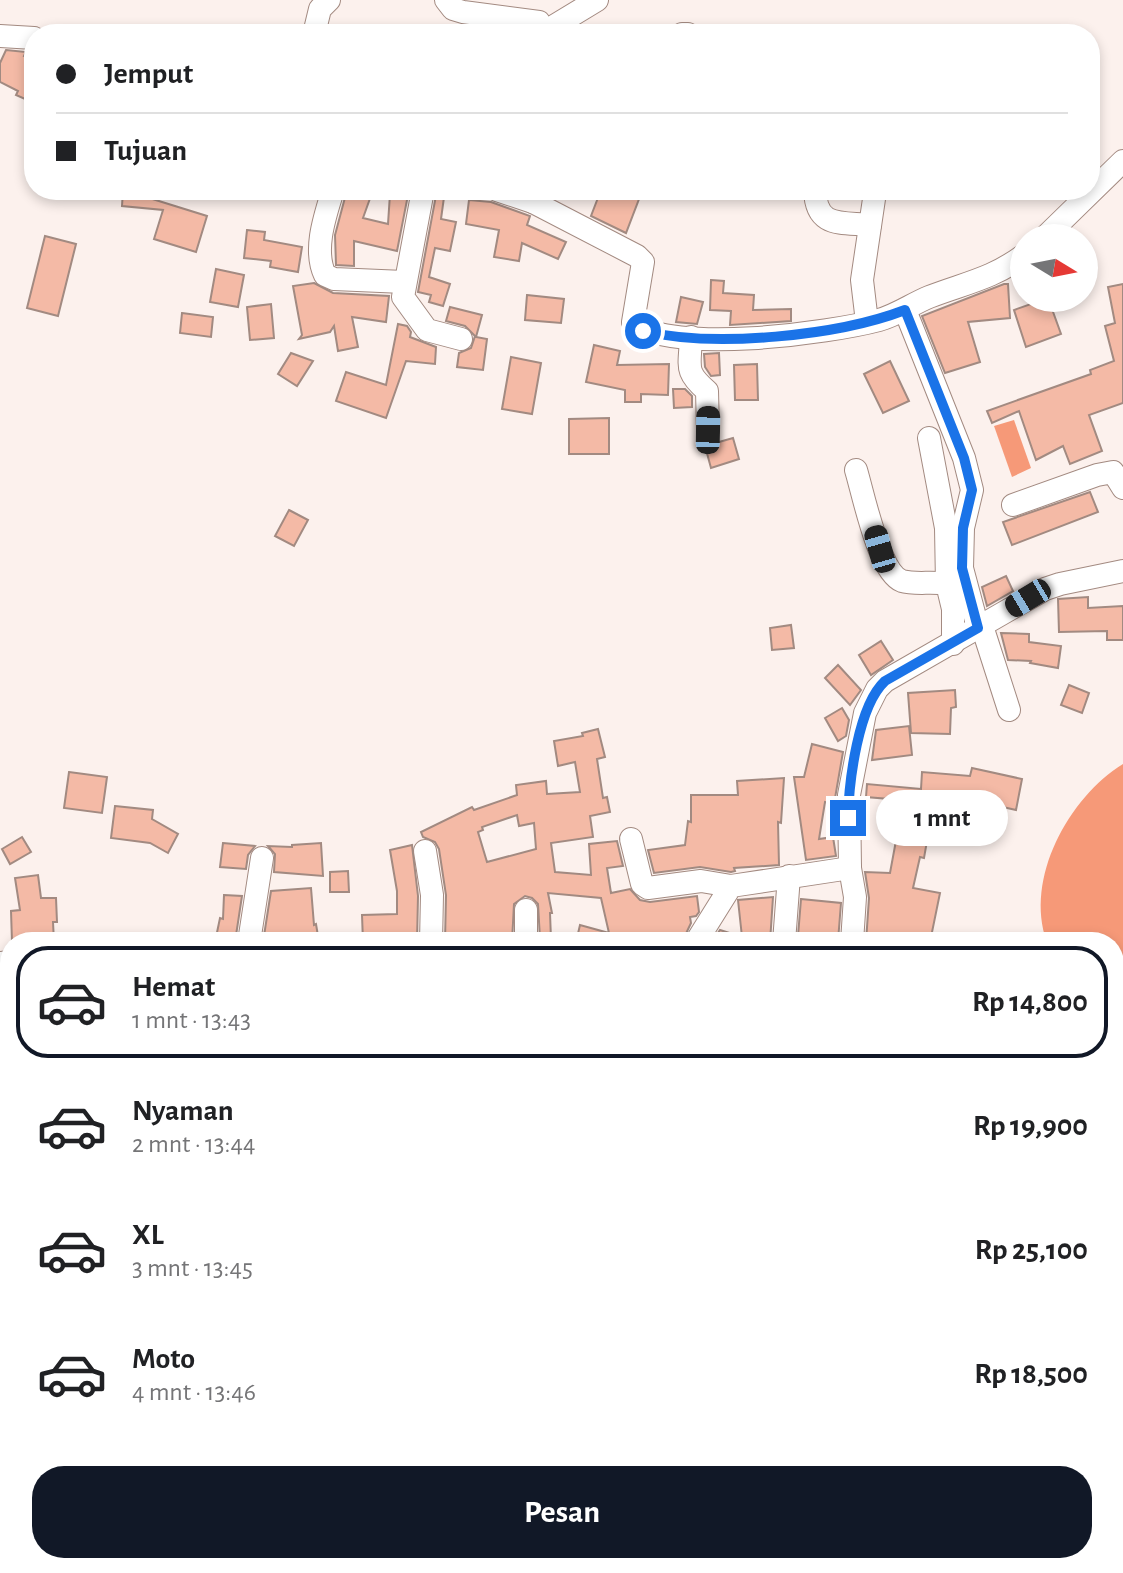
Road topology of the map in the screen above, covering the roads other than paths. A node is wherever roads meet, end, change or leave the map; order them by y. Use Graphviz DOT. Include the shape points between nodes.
graph roads {
  1 [pos="329,0"];
  2 [pos="446,0"];
  3 [pos="597,0"];
  4 [pos="539,23"];
  5 [pos="316,24"];
  6 [pos="0,36"];
  7 [pos="24,37"];
  8 [pos="1123,161"];
  9 [pos="1100,179"];
  10 [pos="331,200"];
  11 [pos="421,200"];
  12 [pos="538,200"];
  13 [pos="815,200"];
  14 [pos="874,200"];
  15 [pos="1078,200"];
  16 [pos="1057,224"];
  17 [pos="870,225"];
  18 [pos="1010,264"];
  19 [pos="404,282"];
  20 [pos="905,310"];
  21 [pos="867,322"];
  22 [pos="691,337"];
  23 [pos="461,339"];
  24 [pos="708,430"];
  25 [pos="929,438"];
  26 [pos="856,470"];
  27 [pos="1120,476"];
  28 [pos="1013,505"];
  29 [pos="1123,571"];
  30 [pos="947,584"];
  31 [pos="980,627"];
  32 [pos="953,644"];
  33 [pos="1009,710"];
  34 [pos="631,839"];
  35 [pos="425,851"];
  36 [pos="262,858"];
  37 [pos="850,868"];
  38 [pos="789,876"];
  39 [pos="731,886"];
  40 [pos="526,910"];
  41 [pos="251,932"];
  42 [pos="431,932"];
  43 [pos="526,932"];
  44 [pos="702,932"];
  45 [pos="785,932"];
  46 [pos="853,932"];
  1 -- 5 [label="street"];
  2 -- 4 [label="street" via="463,12"];
  3 -- 4 [label="street"];
  6 -- 7 [label="street"];
  8 -- 9 [label="street"];
  10 -- 19 [label="street" via="319,251 325,275"];
  11 -- 19 [label="street"];
  12 -- 22 [label="street" via="643,262 633,310 633,322 643,331"];
  13 -- 17 [label="street" via="821,216 832,221"];
  14 -- 17 [label="street"];
  15 -- 16 [label="street"];
  17 -- 21 [label="street" via="862,280"];
  18 -- 20 [label="street"];
  19 -- 23 [label="street" via="403,297 422,325"];
  20 -- 21 [label="street"];
  20 -- 31 [label="street" via="972,490 963,528 962,568"];
  21 -- 22 [label="street" via="777,337"];
  22 -- 24 [label="street" via="690,372 708,394"];
  25 -- 30 [label="street" via="946,528"];
  26 -- 30 [label="street" via="889,571 901,580"];
  27 -- 28 [label="street" via="1097,475"];
  29 -- 31 [label="street" via="1060,584"];
  30 -- 32 [label="street"];
  31 -- 32 [label="street"];
  31 -- 33 [label="street"];
  32 -- 37 [label="street" via="885,681 871,699 849,795"];
  34 -- 39 [label="street" via="642,884 648,888 701,881"];
  35 -- 42 [label="street"];
  36 -- 41 [label="street"];
  37 -- 38 [label="street"];
  37 -- 46 [label="street"];
  38 -- 39 [label="street"];
  38 -- 45 [label="street"];
  39 -- 44 [label="street"];
  40 -- 43 [label="street"];
}
